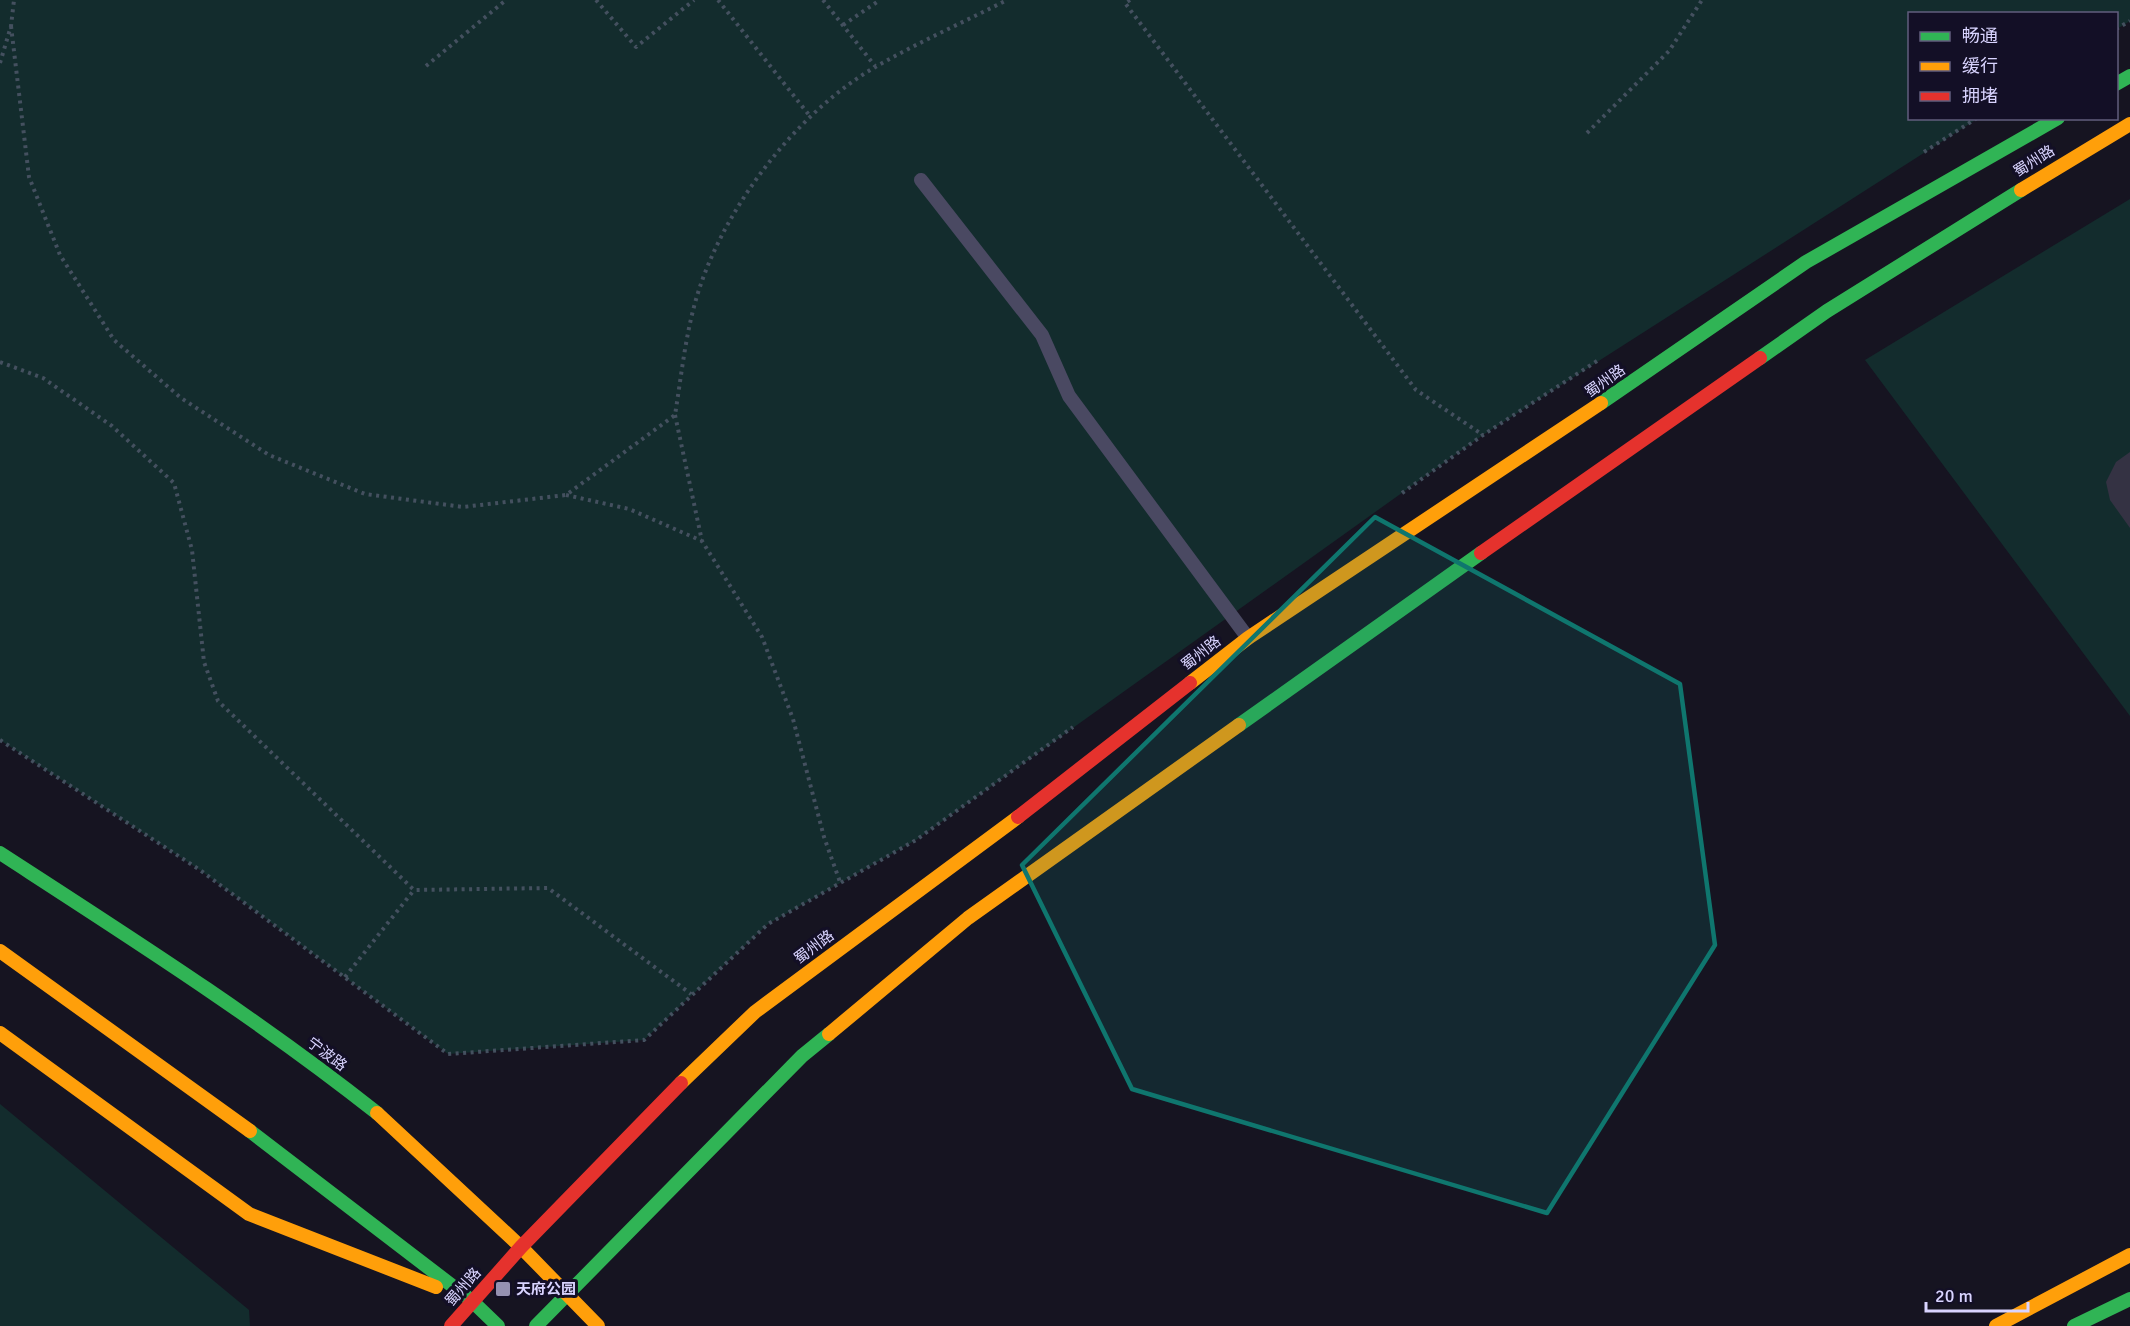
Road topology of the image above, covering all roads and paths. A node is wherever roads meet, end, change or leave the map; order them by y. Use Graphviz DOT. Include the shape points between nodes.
graph roads {
  1 [pos="14,0"];
  2 [pos="506,0"];
  3 [pos="596,0"];
  4 [pos="694,0"];
  5 [pos="718,0"];
  6 [pos="823,0"];
  7 [pos="880,0"];
  8 [pos="1007,0"];
  9 [pos="1130,0"];
  10 [pos="1702,0"];
  11 [pos="843,25"];
  12 [pos="11,26"];
  13 [pos="0,63"];
  14 [pos="426,66"];
  15 [pos="875,66"];
  16 [pos="809,116"];
  17 [pos="1974,120"];
  18 [pos="2054,120"];
  19 [pos="2130,124"];
  20 [pos="1587,133"];
  21 [pos="1918,156"];
  22 [pos="921,180"];
  23 [pos="1603,357"];
  24 [pos="0,363"];
  25 [pos="675,415"];
  26 [pos="1483,435"];
  27 [pos="566,495"];
  28 [pos="1395,497"];
  29 [pos="702,541"];
  30 [pos="1248,638"];
  31 [pos="1078,724"];
  32 [pos="0,740"];
  33 [pos="3,853"];
  34 [pos="840,882"];
  35 [pos="414,890"];
  36 [pos="0,951"];
  37 [pos="345,977"];
  38 [pos="691,994"];
  39 [pos="0,1033"];
  40 [pos="521,1247"];
  41 [pos="2130,1255"];
  42 [pos="568,1293"];
  43 [pos="2130,1299"];
  44 [pos="472,1301"];
  45 [pos="451,1326"];
  46 [pos="498,1326"];
  47 [pos="536,1326"];
  48 [pos="598,1326"];
  49 [pos="1996,1326"];
  50 [pos="2074,1326"];
  1 -- 12 [label="path"];
  2 -- 14 [label="path"];
  3 -- 4 [label="path" via="636,47"];
  5 -- 16 [label="path"];
  6 -- 11 [label="path"];
  7 -- 11 [label="path"];
  8 -- 15 [label="path"];
  9 -- 26 [label="path" via="1125,3 1416,390"];
  10 -- 20 [label="path" via="1670,51"];
  11 -- 15 [label="path"];
  12 -- 13 [label="path"];
  12 -- 27 [label="path" via="29,177 60,255 114,340 181,398 269,455 365,494 463,507"];
  15 -- 16 [label="path"];
  16 -- 25 [label="path" via="758,177 717,243 695,303"];
  17 -- 21 [label="path"];
  18 -- 30 [label="main road, 蜀州路" via="1806,262 1542,444"];
  19 -- 42 [label="main road, 蜀州路" via="1827,311 968,918 802,1056"];
  22 -- 30 [label="lane" via="1042,335 1069,396"];
  23 -- 26 [label="path"];
  24 -- 35 [label="path" via="43,378 102,419 174,483 192,550 204,662 219,701"];
  25 -- 27 [label="path"];
  25 -- 29 [label="path"];
  26 -- 28 [label="path"];
  27 -- 29 [label="path" via="629,509"];
  29 -- 34 [label="path" via="762,637 793,718"];
  30 -- 40 [label="main road, 蜀州路" via="975,850 755,1012"];
  31 -- 34 [label="path" via="916,840"];
  32 -- 37 [label="path" via="200,870"];
  33 -- 40 [label="main road, 宁波路" via="315,1064 394,1126"];
  34 -- 38 [label="path" via="768,924"];
  35 -- 37 [label="path"];
  35 -- 38 [label="path" via="548,888"];
  36 -- 44 [label="main road" via="198,1091"];
  37 -- 38 [label="path" via="448,1054 644,1040"];
  39 -- 44 [label="main road" via="249,1214"];
  40 -- 42 [label="main road, 宁波路"];
  40 -- 44 [label="main road, 蜀州路"];
  41 -- 49 [label="main road"];
  42 -- 47 [label="main road, 蜀州路"];
  42 -- 48 [label="main road, 宁波路"];
  43 -- 50 [label="main road"];
  44 -- 45 [label="main road, 蜀州路"];
  44 -- 46 [label="main road"];
}
